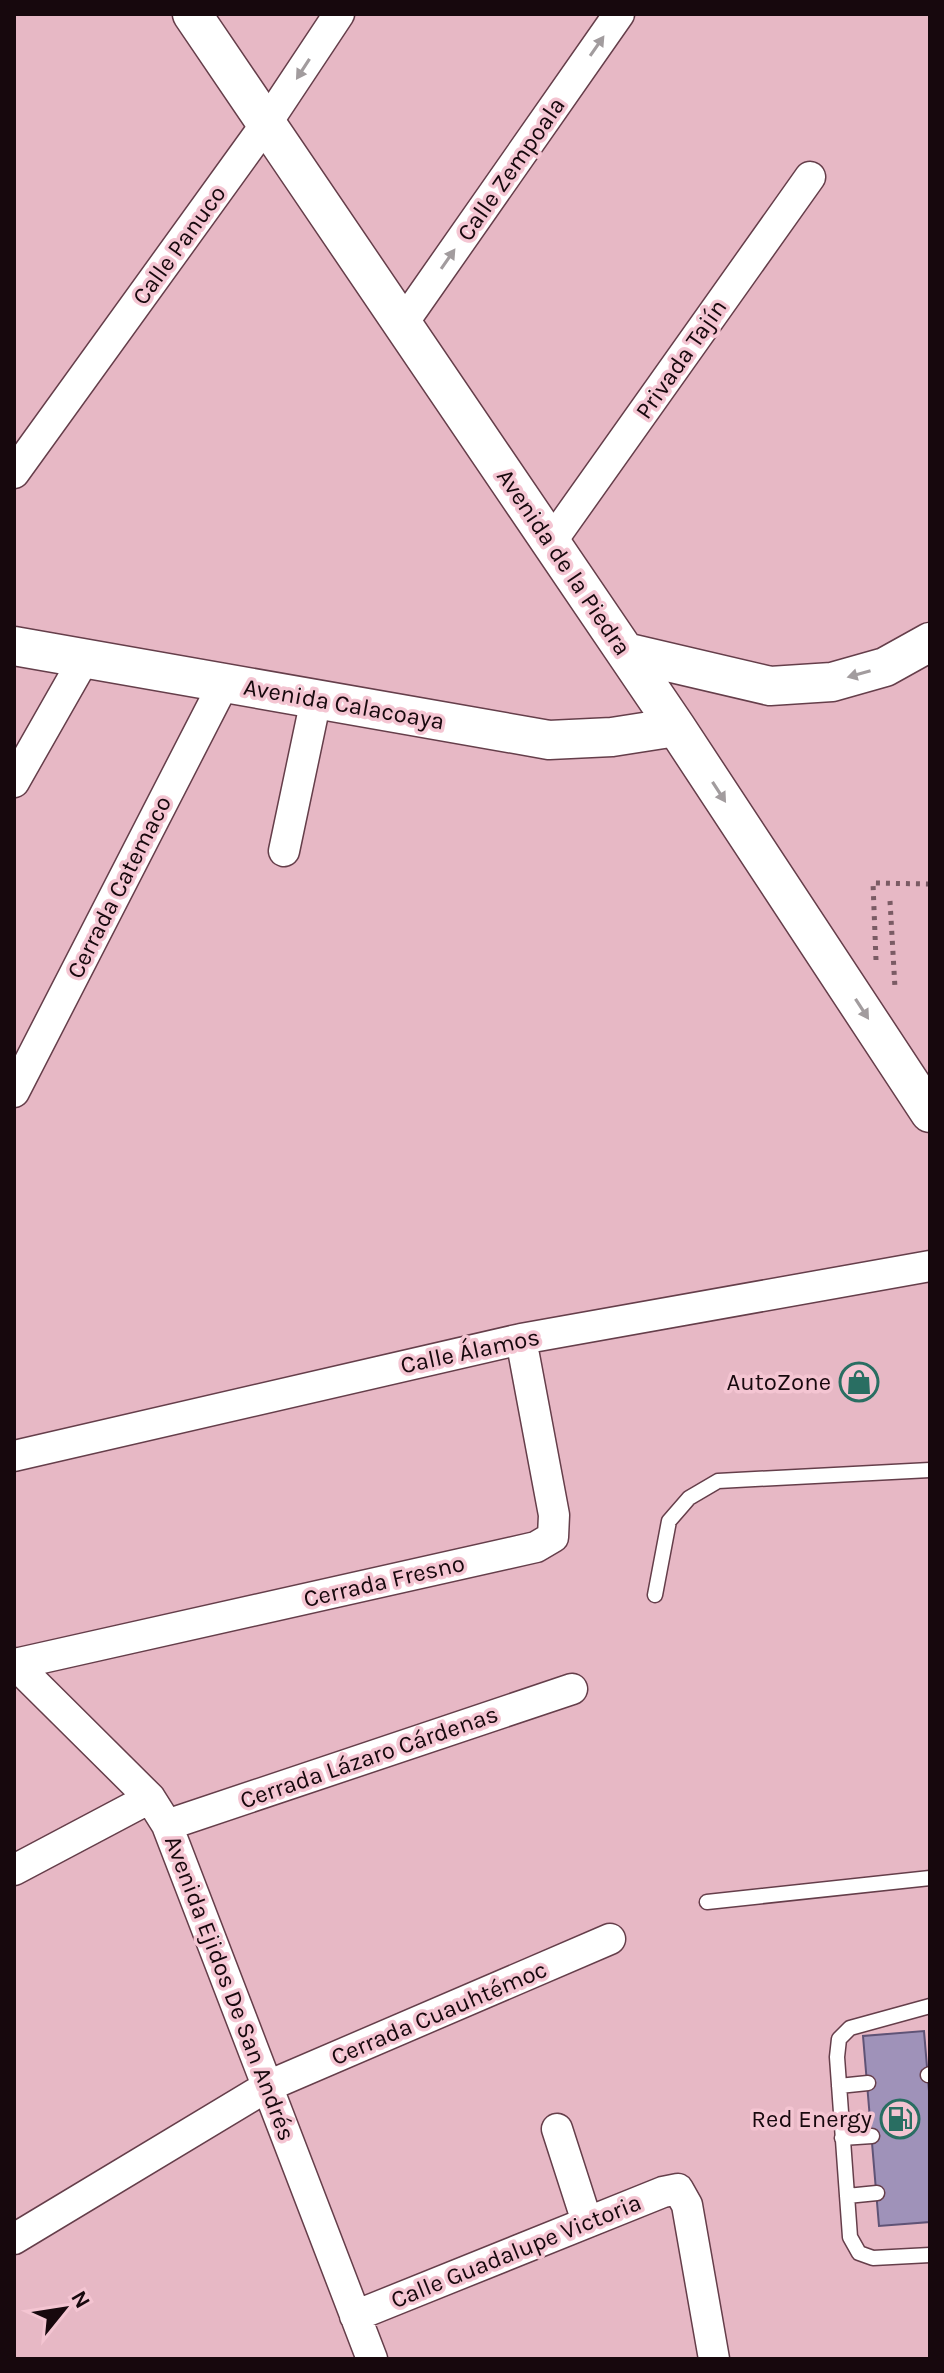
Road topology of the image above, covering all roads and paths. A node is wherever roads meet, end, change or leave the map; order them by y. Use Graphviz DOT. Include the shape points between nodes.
graph roads {
  1 [pos="192,14"];
  2 [pos="339,14"];
  3 [pos="619,14"];
  4 [pos="266,124"];
  5 [pos="810,177"];
  6 [pos="403,323"];
  7 [pos="14,473"];
  8 [pos="551,542"];
  9 [pos="930,642"];
  10 [pos="14,646"];
  11 [pos="625,652"];
  12 [pos="84,659"];
  13 [pos="224,683"];
  14 [pos="316,699"];
  15 [pos="676,727"];
  16 [pos="14,782"];
  17 [pos="284,851"];
  18 [pos="930,884"];
  19 [pos="890,901"];
  20 [pos="877,972"];
  21 [pos="895,1003"];
  22 [pos="14,1092"];
  23 [pos="930,1113"];
  24 [pos="930,1266"];
  25 [pos="521,1339"];
  26 [pos="14,1456"];
  27 [pos="930,1470"];
  28 [pos="655,1595"];
  29 [pos="15,1664"];
  30 [pos="572,1689"];
  31 [pos="150,1798"];
  32 [pos="167,1825"];
  33 [pos="14,1870"];
  34 [pos="930,1878"];
  35 [pos="707,1902"];
  36 [pos="610,1939"];
  37 [pos="930,2006"];
  38 [pos="868,2083"];
  39 [pos="268,2086"];
  40 [pos="839,2086"];
  41 [pos="557,2129"];
  42 [pos="872,2136"];
  43 [pos="842,2138"];
  44 [pos="877,2193"];
  45 [pos="847,2196"];
  46 [pos="587,2222"];
  47 [pos="14,2239"];
  48 [pos="930,2255"];
  49 [pos="355,2316"];
  50 [pos="367,2357"];
  51 [pos="714,2359"];
  1 -- 4 [label="street, Avenida de la Piedra"];
  2 -- 4 [label="street, Calle Panuco, one-way"];
  6 -- 3 [label="street, Calle Zempoala, one-way"];
  4 -- 6 [label="street, Avenida de la Piedra"];
  4 -- 7 [label="street, Calle Panuco"];
  5 -- 8 [label="street, Privada Tajín"];
  6 -- 8 [label="street, Avenida de la Piedra"];
  8 -- 11 [label="street, Avenida de la Piedra"];
  9 -- 11 [label="street, one-way" via="885,667 832,682 770,686"];
  10 -- 12 [label="street, Avenida Calacoaya"];
  11 -- 15 [label="street, Avenida de la Piedra"];
  12 -- 13 [label="street, Avenida Calacoaya"];
  12 -- 16 [label="street"];
  13 -- 14 [label="street, Avenida Calacoaya"];
  13 -- 22 [label="street, Cerrada Catemaco"];
  14 -- 15 [label="street, Avenida Calacoaya" via="549,740"];
  14 -- 17 [label="street"];
  15 -- 23 [label="street, Avenida de la Piedra, one-way"];
  18 -- 20 [label="path" via="873,883"];
  19 -- 21 [label="path"];
  24 -- 25 [label="street, Calle Álamos"];
  25 -- 26 [label="street, Calle Álamos"];
  25 -- 29 [label="street, Cerrada Fresno" via="554,1515 553,1537 536,1547"];
  27 -- 28 [label="lane" via="718,1481 689,1498 669,1521"];
  29 -- 31 [label="street, Avenida Ejidos De San Andrés"];
  30 -- 32 [label="street, Cerrada Lázaro Cárdenas"];
  31 -- 32 [label="street, Avenida Ejidos De San Andrés"];
  31 -- 33 [label="street"];
  32 -- 39 [label="street, Avenida Ejidos De San Andrés"];
  34 -- 35 [label="lane"];
  36 -- 39 [label="street, Cerrada Cuauhtémoc"];
  37 -- 40 [label="lane" via="850,2028 839,2039"];
  38 -- 40 [label="lane"];
  39 -- 47 [label="street, Cerrada Cuauhtémoc"];
  39 -- 49 [label="street, Avenida Ejidos De San Andrés"];
  40 -- 43 [label="lane"];
  41 -- 46 [label="street"];
  42 -- 43 [label="lane"];
  43 -- 45 [label="lane"];
  44 -- 45 [label="lane"];
  45 -- 48 [label="lane" via="850,2237 859,2253 873,2258"];
  46 -- 49 [label="street, Calle Guadalupe Victoria"];
  46 -- 51 [label="street, Calle Guadalupe Victoria" via="678,2189 687,2205"];
  49 -- 50 [label="street, Avenida Ejidos De San Andrés"];
}
